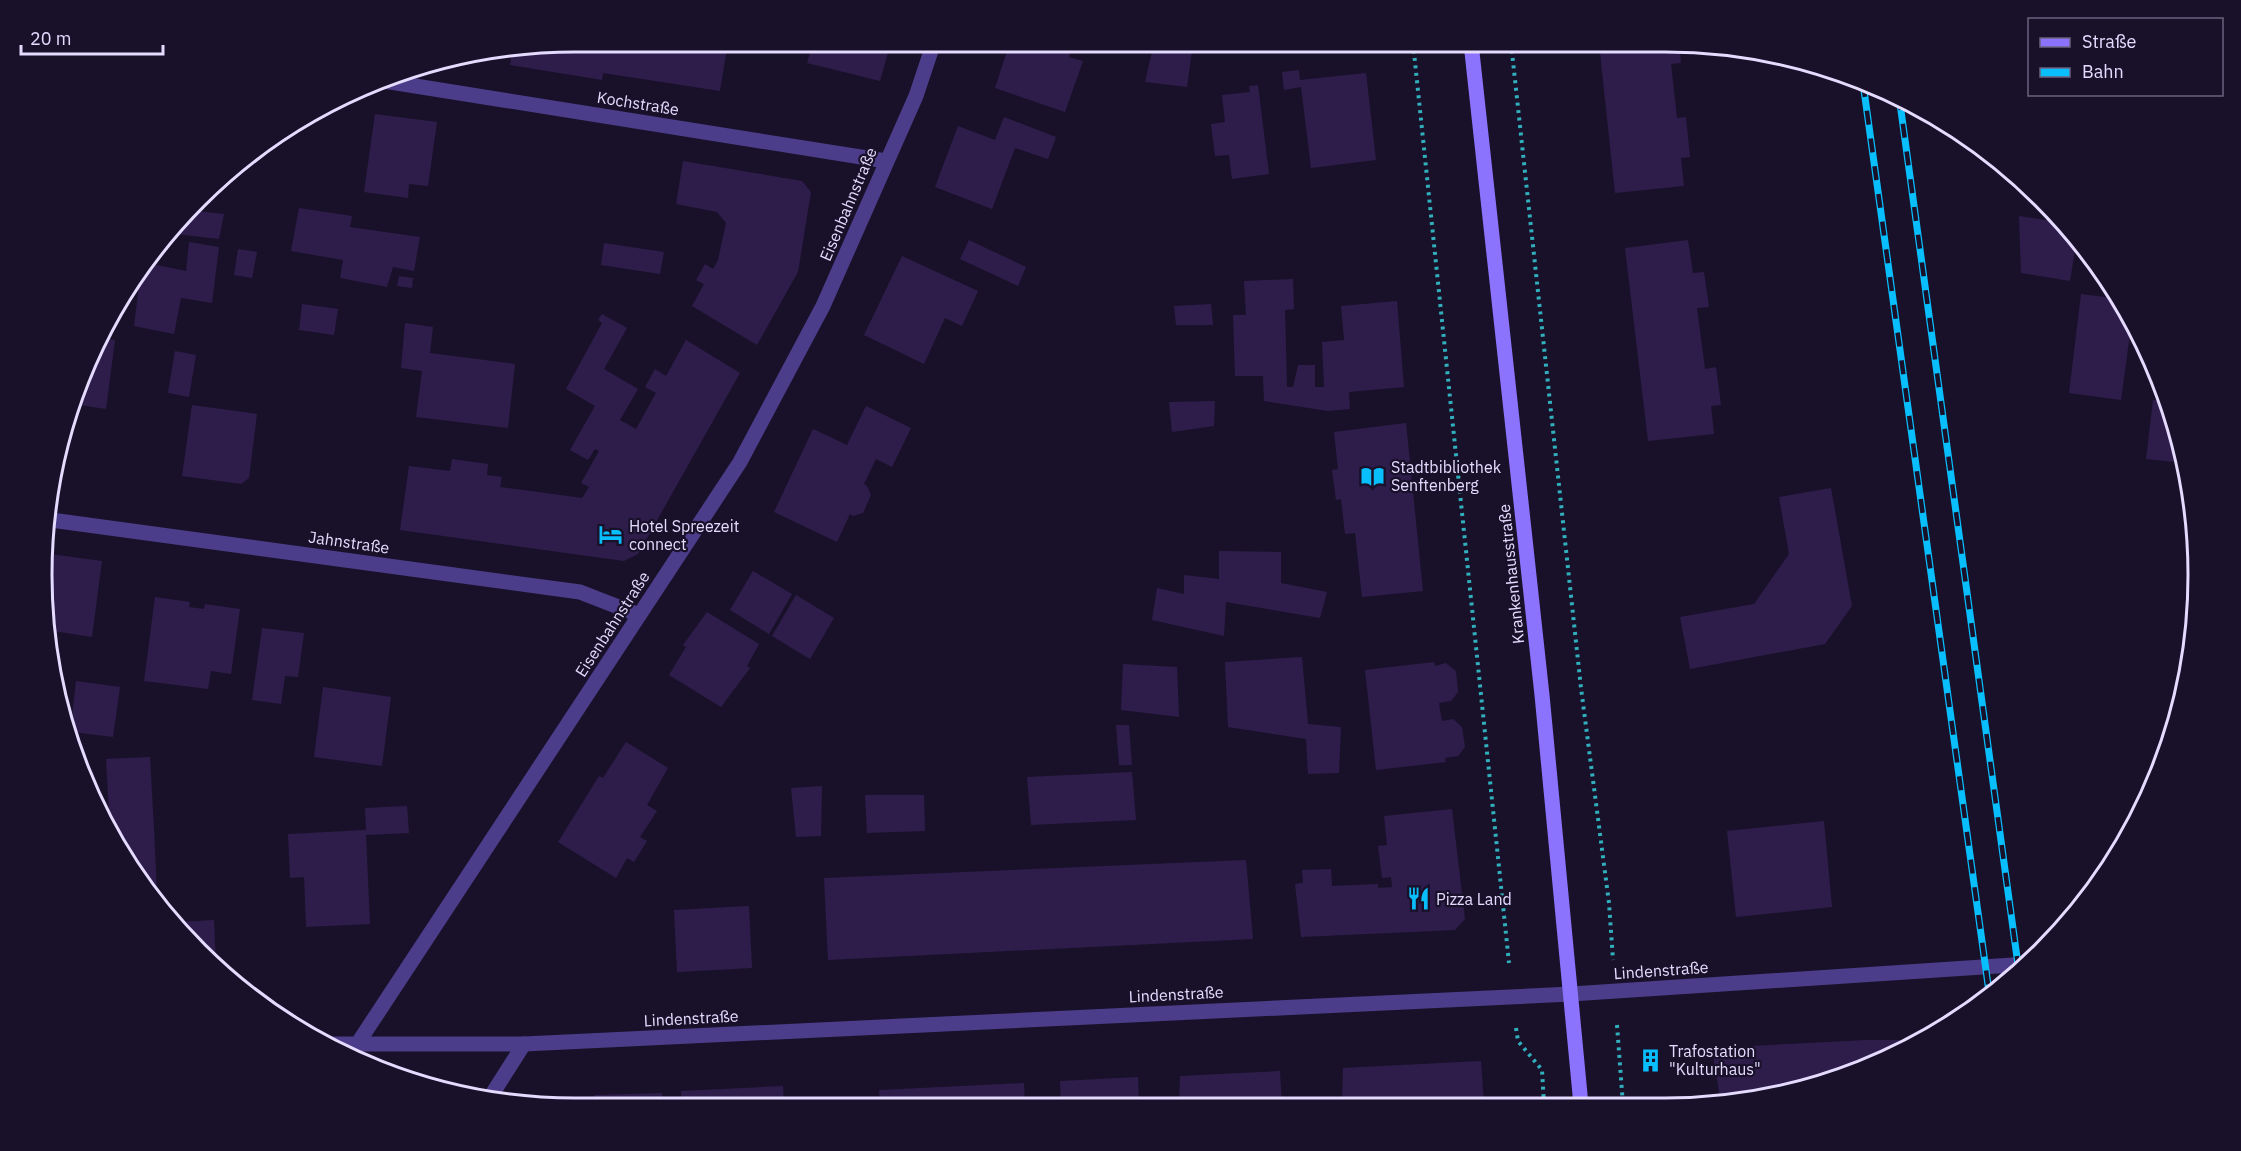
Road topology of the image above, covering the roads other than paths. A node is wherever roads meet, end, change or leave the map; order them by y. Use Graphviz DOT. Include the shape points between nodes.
graph roads {
  1 [pos="930,52"];
  2 [pos="1472,52"];
  3 [pos="398,83"];
  4 [pos="886,161"];
  5 [pos="56,521"];
  6 [pos="639,615"];
  7 [pos="2014,965"];
  8 [pos="1571,994"];
  9 [pos="358,1043"];
  10 [pos="341,1044"];
  11 [pos="524,1044"];
  12 [pos="494,1092"];
  13 [pos="1580,1098"];
  1 -- 4 [label="street, Eisenbahnstraße"];
  2 -- 8 [label="main road, Krankenhausstraße"];
  3 -- 4 [label="street, Kochstraße"];
  4 -- 6 [label="street, Eisenbahnstraße" via="823,306 740,462"];
  5 -- 6 [label="street, Jahnstraße" via="580,592"];
  6 -- 9 [label="street, Eisenbahnstraße"];
  7 -- 8 [label="street, Lindenstraße"];
  8 -- 11 [label="street, Lindenstraße"];
  8 -- 13 [label="main road, Krankenhausstraße"];
  9 -- 10 [label="street, Lindenstraße"];
  9 -- 11 [label="street, Lindenstraße"];
  11 -- 12 [label="street"];
}
